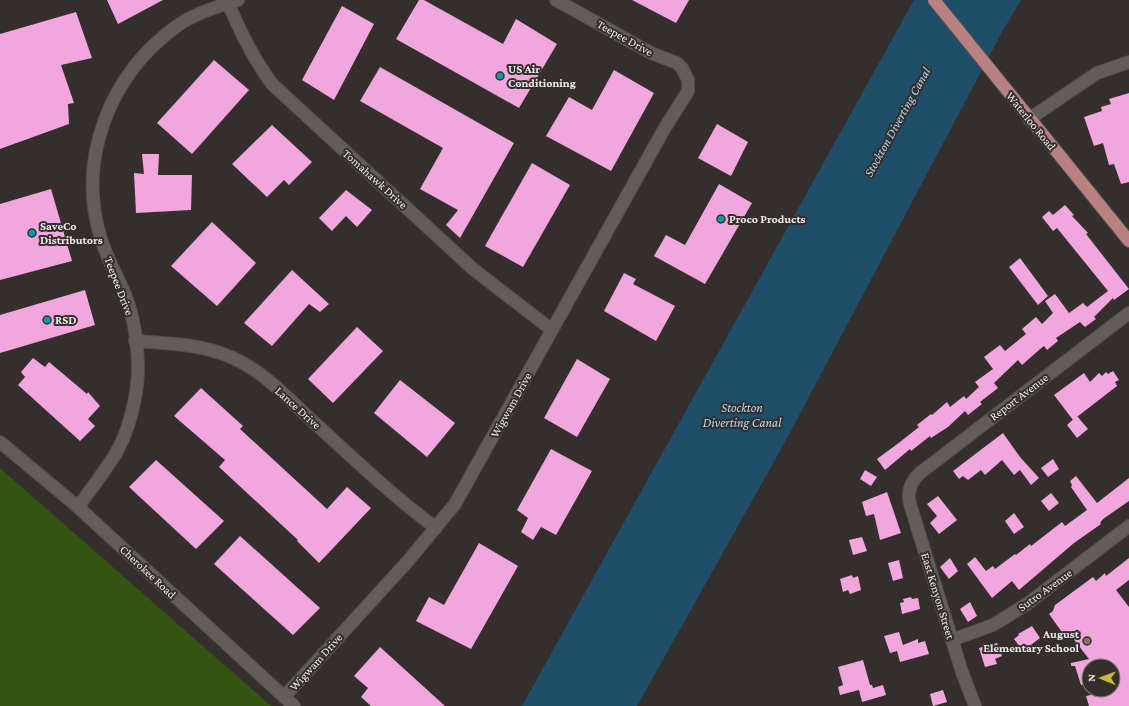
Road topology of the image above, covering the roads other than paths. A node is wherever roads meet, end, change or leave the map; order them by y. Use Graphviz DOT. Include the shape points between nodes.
graph roads {
  1 [pos="556,0"];
  2 [pos="934,0"];
  3 [pos="233,2"];
  4 [pos="1129,62"];
  5 [pos="688,80"];
  6 [pos="1029,119"];
  7 [pos="1129,241"];
  8 [pos="1129,313"];
  9 [pos="552,330"];
  10 [pos="135,341"];
  11 [pos="0,442"];
  12 [pos="911,484"];
  13 [pos="78,507"];
  14 [pos="1129,526"];
  15 [pos="436,528"];
  16 [pos="952,640"];
  17 [pos="284,698"];
  18 [pos="294,706"];
  19 [pos="975,706"];
  1 -- 5 [label="street, Teepee Drive" via="651,53 677,63"];
  2 -- 6 [label="main road, Waterloo Road"];
  3 -- 9 [label="street, Tomahawk Drive" via="247,46 272,84 472,269"];
  3 -- 10 [label="street, Teepee Drive" via="206,11 177,26 141,57 112,100 101,129 93,178 94,207 101,238 129,305"];
  4 -- 6 [label="street" via="1097,73"];
  5 -- 9 [label="street, Wigwam Drive" via="686,98 663,131"];
  6 -- 7 [label="main road, Waterloo Road"];
  8 -- 12 [label="street, Report Avenue" via="920,474"];
  9 -- 15 [label="street, Wigwam Drive" via="455,504"];
  10 -- 13 [label="street, Teepee Drive" via="138,370 130,418 117,451"];
  10 -- 15 [label="street, Lance Drive" via="184,344 211,350 261,374 411,510"];
  11 -- 13 [label="street, Cherokee Road"];
  12 -- 16 [label="street, East Kenyon Street" via="908,497"];
  13 -- 17 [label="street, Cherokee Road"];
  14 -- 16 [label="street, Sutro Avenue" via="1027,604 993,626"];
  15 -- 17 [label="street, Wigwam Drive"];
  16 -- 19 [label="street, East Kenyon Street"];
  17 -- 18 [label="street, Cherokee Road"];
}
